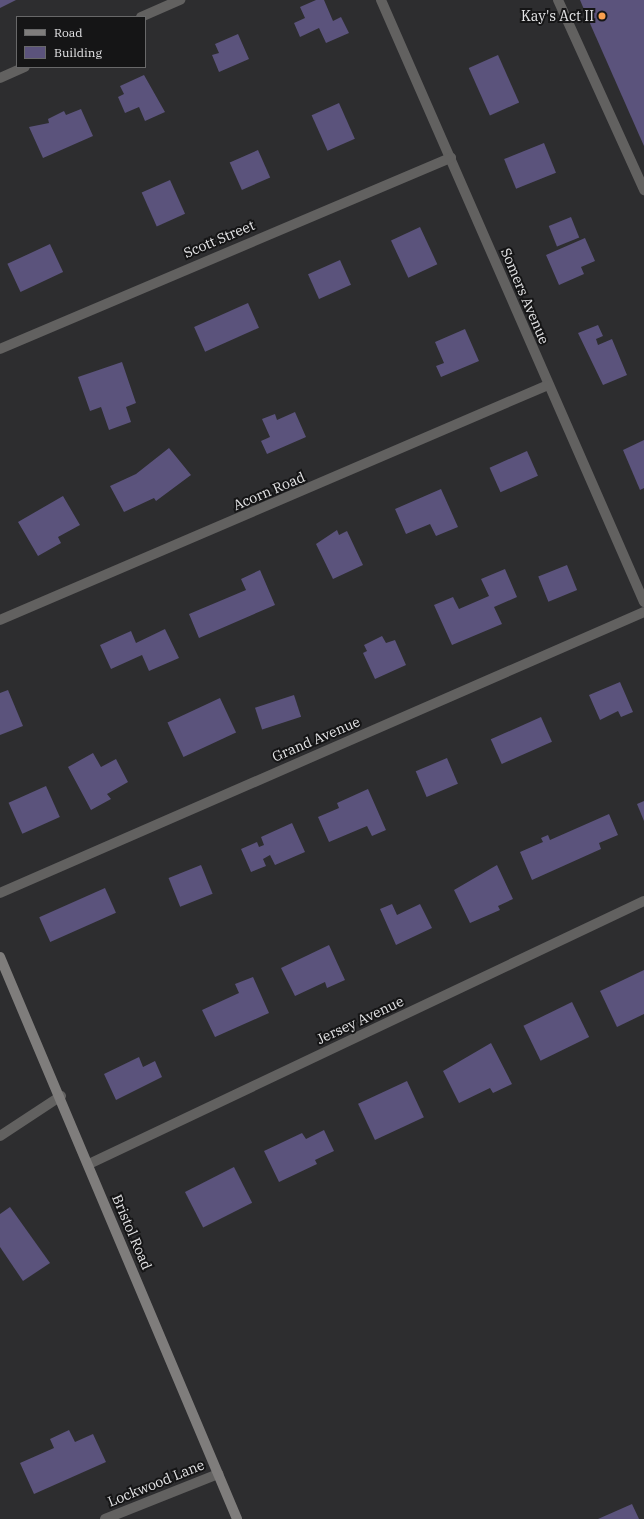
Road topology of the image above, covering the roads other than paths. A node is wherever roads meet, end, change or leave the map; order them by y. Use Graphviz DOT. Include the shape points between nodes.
graph roads {
  1 [pos="180,0"];
  2 [pos="381,0"];
  3 [pos="558,0"];
  4 [pos="143,16"];
  5 [pos="23,68"];
  6 [pos="0,78"];
  7 [pos="451,158"];
  8 [pos="644,190"];
  9 [pos="0,350"];
  10 [pos="548,385"];
  11 [pos="644,602"];
  12 [pos="644,612"];
  13 [pos="0,620"];
  14 [pos="0,893"];
  15 [pos="644,901"];
  16 [pos="0,957"];
  17 [pos="60,1096"];
  18 [pos="0,1136"];
  19 [pos="89,1164"];
  20 [pos="218,1474"];
  21 [pos="105,1519"];
  22 [pos="237,1519"];
  1 -- 4 [label="street"];
  2 -- 7 [label="street, Somers Avenue"];
  3 -- 8 [label="street"];
  5 -- 6 [label="street"];
  7 -- 9 [label="street, Scott Street"];
  7 -- 10 [label="street, Somers Avenue"];
  10 -- 11 [label="street, Somers Avenue"];
  10 -- 13 [label="street, Acorn Road"];
  12 -- 14 [label="street, Grand Avenue"];
  15 -- 19 [label="street, Jersey Avenue"];
  16 -- 17 [label="main road, Bristol Road"];
  17 -- 18 [label="street"];
  17 -- 19 [label="main road, Bristol Road"];
  19 -- 20 [label="main road, Bristol Road"];
  20 -- 21 [label="street, Lockwood Lane"];
  20 -- 22 [label="main road, Bristol Road"];
}
